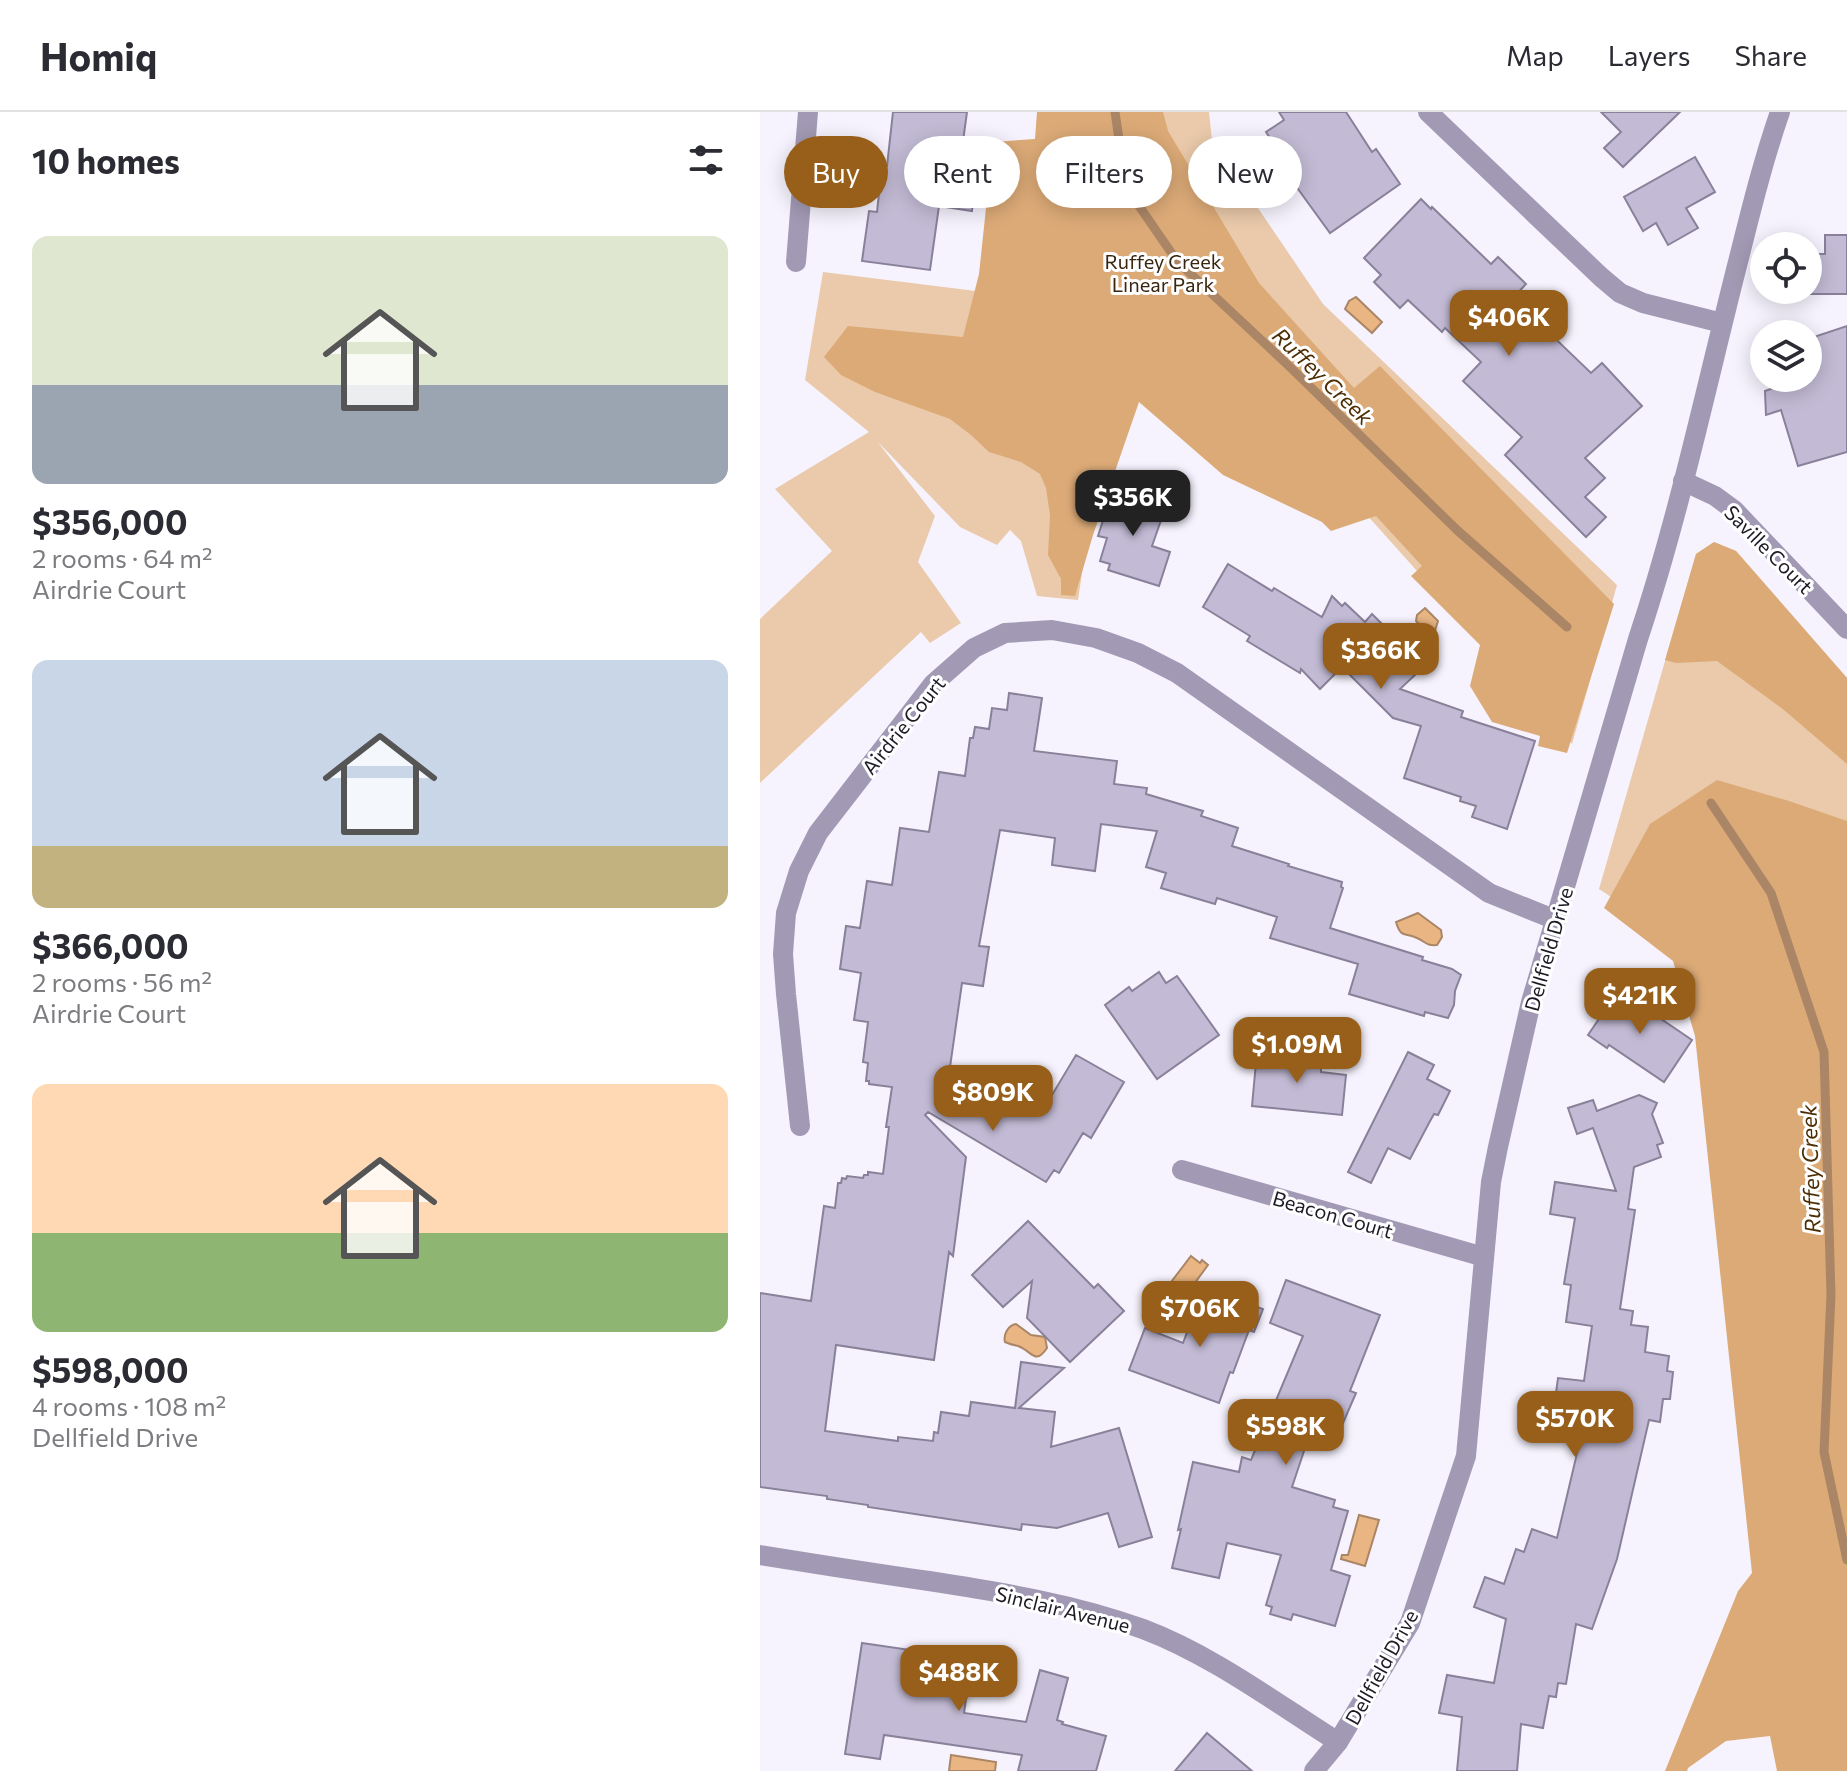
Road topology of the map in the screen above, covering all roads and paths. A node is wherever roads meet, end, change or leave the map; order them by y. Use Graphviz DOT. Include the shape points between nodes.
graph roads {
  1 [pos="808,112"];
  2 [pos="1428,112"];
  3 [pos="1780,112"];
  4 [pos="796,262"];
  5 [pos="1722,323"];
  6 [pos="1683,481"];
  7 [pos="1847,629"];
  8 [pos="1556,920"];
  9 [pos="800,1126"];
  10 [pos="1182,1170"];
  11 [pos="1484,1257"];
  12 [pos="760,1555"];
  13 [pos="1338,1742"];
  14 [pos="1314,1771"];
  1 -- 4 [label="street"];
  2 -- 5 [label="street" via="1620,293"];
  3 -- 5 [label="street, Dellfield Drive"];
  5 -- 6 [label="street, Dellfield Drive"];
  6 -- 7 [label="street, Saville Court" via="1734,510"];
  6 -- 8 [label="street, Dellfield Drive"];
  8 -- 9 [label="street, Airdrie Court" via="1489,893 1177,673 1096,638 1052,630 1005,633 974,648 933,684 818,833 799,871 786,913 783,954"];
  8 -- 11 [label="street, Dellfield Drive" via="1498,1147"];
  10 -- 11 [label="street, Beacon Court"];
  11 -- 13 [label="street, Dellfield Drive" via="1466,1456 1410,1623"];
  12 -- 13 [label="street, Sinclair Avenue" via="974,1588 1111,1618 1214,1664"];
  13 -- 14 [label="street, Dellfield Drive"];
}
